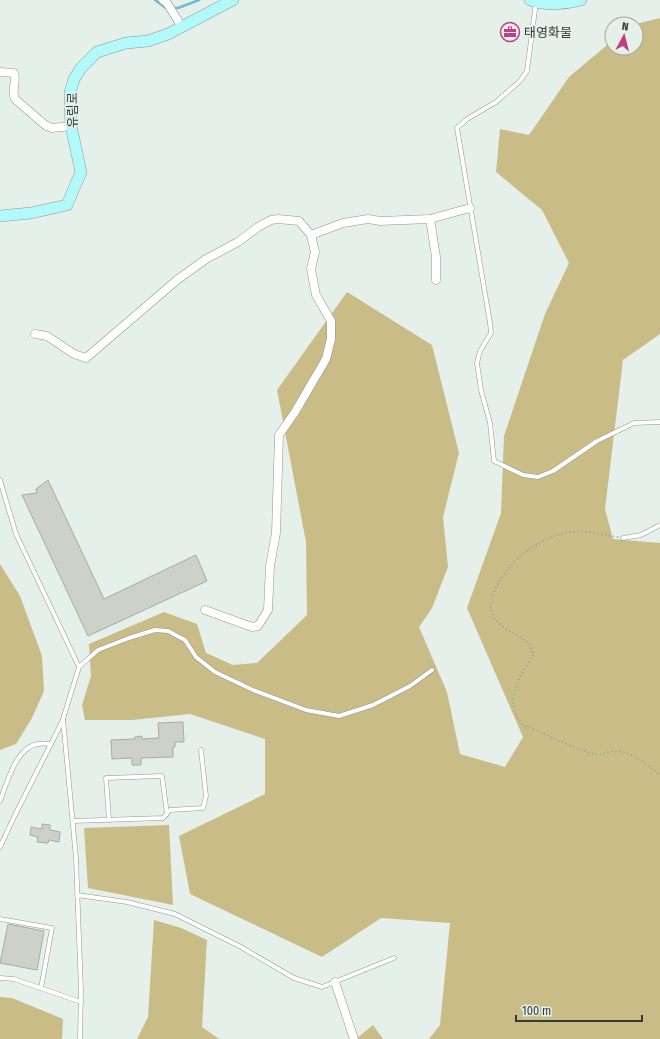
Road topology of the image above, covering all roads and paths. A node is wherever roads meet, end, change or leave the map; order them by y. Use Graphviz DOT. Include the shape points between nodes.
graph roads {
  1 [pos="233,0"];
  2 [pos="581,0"];
  3 [pos="165,1"];
  4 [pos="533,1"];
  5 [pos="179,23"];
  6 [pos="0,72"];
  7 [pos="71,126"];
  8 [pos="470,208"];
  9 [pos="0,216"];
  10 [pos="430,219"];
  11 [pos="311,235"];
  12 [pos="436,280"];
  13 [pos="35,334"];
  14 [pos="660,422"];
  15 [pos="0,480"];
  16 [pos="660,525"];
  17 [pos="623,538"];
  18 [pos="205,610"];
  19 [pos="79,667"];
  20 [pos="432,670"];
  21 [pos="63,719"];
  22 [pos="51,744"];
  23 [pos="201,750"];
  24 [pos="660,775"];
  25 [pos="0,801"];
  26 [pos="167,814"];
  27 [pos="109,820"];
  28 [pos="72,821"];
  29 [pos="0,847"];
  30 [pos="78,895"];
  31 [pos="0,919"];
  32 [pos="394,958"];
  33 [pos="0,978"];
  34 [pos="335,982"];
  35 [pos="41,988"];
  36 [pos="81,1002"];
  37 [pos="80,1039"];
  38 [pos="354,1039"];
  1 -- 5 [label="street, 유림로"];
  2 -- 4 [label="street" via="553,4"];
  3 -- 5 [label="street"];
  4 -- 8 [label="lane" via="527,71 520,81 496,102 457,128"];
  5 -- 7 [label="street, 유림로" via="168,34 97,52 74,79 70,93"];
  6 -- 7 [label="street" via="14,73 15,99 45,125 52,128"];
  7 -- 9 [label="street, 유림로" via="81,172 67,205 31,213"];
  8 -- 10 [label="street"];
  8 -- 14 [label="lane" via="490,323 490,333 480,351 477,363 490,423 494,461 523,475 538,477 553,471 597,441 634,423"];
  10 -- 11 [label="street" via="368,219 344,223"];
  10 -- 12 [label="street" via="436,257"];
  11 -- 13 [label="street" via="299,221 271,220 258,227 177,280 86,358 74,354 47,336"];
  11 -- 18 [label="street" via="315,252 311,269 316,295 331,321 331,339 326,359 279,435 276,533 270,566 268,610 258,626 252,627"];
  15 -- 19 [label="lane" via="16,534"];
  16 -- 17 [label="lane" via="641,535"];
  17 -- 24 [label="path" via="586,531 570,532 532,546 499,580 493,594 491,609 496,620 528,644 534,654 514,689 514,709 523,725 596,755 619,751 642,761"];
  19 -- 20 [label="lane" via="98,650 155,630 168,631 185,640 196,657 215,672 306,710 339,716 373,705 410,686"];
  19 -- 21 [label="lane"];
  21 -- 22 [label="lane"];
  21 -- 28 [label="lane"];
  22 -- 25 [label="lane" via="37,744 25,749 14,764"];
  22 -- 29 [label="lane"];
  23 -- 26 [label="lane" via="206,796 203,808 170,810"];
  26 -- 27 [label="lane" via="163,818"];
  26 -- 27 [label="lane" via="162,776 106,778"];
  27 -- 28 [label="lane"];
  28 -- 30 [label="lane"];
  30 -- 34 [label="lane" via="127,902 175,914 239,946 294,978 322,987"];
  30 -- 36 [label="lane"];
  31 -- 35 [label="lane" via="52,928"];
  32 -- 34 [label="lane"];
  33 -- 35 [label="lane" via="14,979"];
  34 -- 38 [label="street"];
  35 -- 36 [label="lane"];
  36 -- 37 [label="lane"];
}
